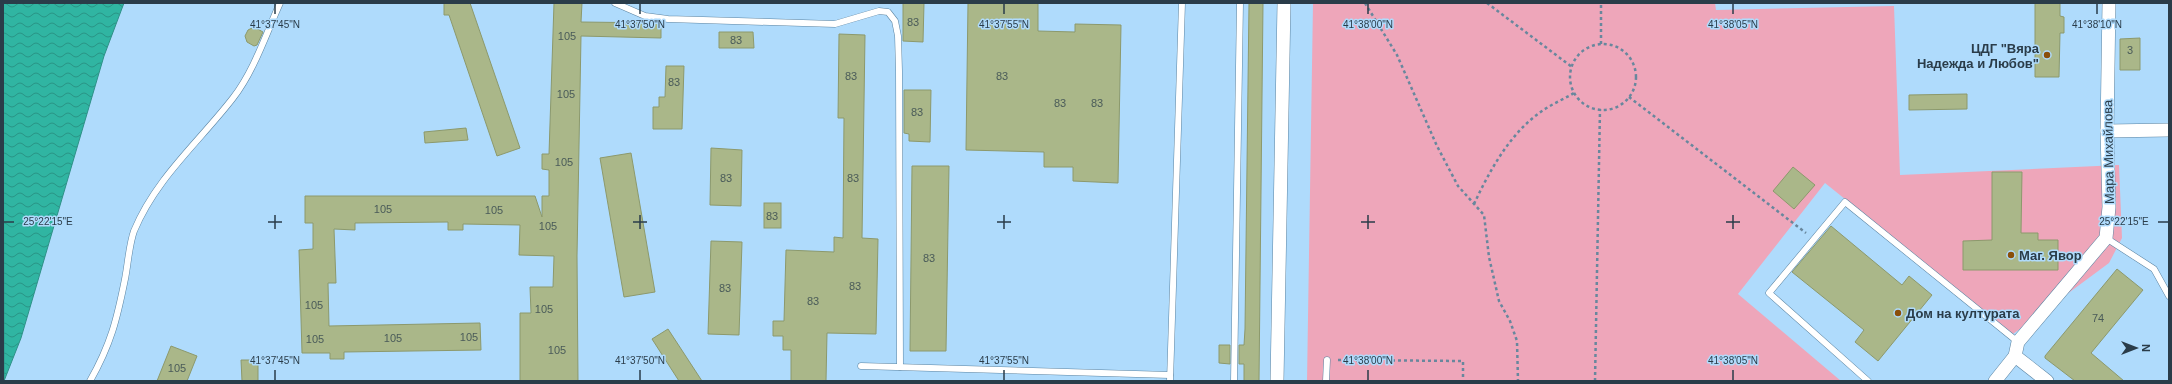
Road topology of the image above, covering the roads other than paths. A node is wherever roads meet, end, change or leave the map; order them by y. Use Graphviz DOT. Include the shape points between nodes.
graph roads {
  1 [pos="280,3"];
  2 [pos="615,3"];
  3 [pos="1182,3"];
  4 [pos="1240,3"];
  5 [pos="1284,3"];
  6 [pos="2109,3"];
  7 [pos="2169,130"];
  8 [pos="2107,131"];
  9 [pos="2106,238"];
  10 [pos="2169,296"];
  11 [pos="2018,342"];
  12 [pos="2015,356"];
  13 [pos="1326,360"];
  14 [pos="861,366"];
  15 [pos="900,367"];
  16 [pos="1170,378"];
  17 [pos="90,381"];
  18 [pos="1234,381"];
  19 [pos="1277,381"];
  20 [pos="1326,381"];
  21 [pos="1868,381"];
  22 [pos="1995,381"];
  23 [pos="2046,381"];
  1 -- 17 [label="lane" via="256,58 234,97 199,135 155,193 134,232 115,326 104,357"];
  2 -- 15 [label="lane" via="645,16 668,19 835,24 880,11 888,12 895,21 898,36"];
  3 -- 16 [label="lane"];
  4 -- 18 [label="lane"];
  5 -- 19 [label="street"];
  6 -- 8 [label="street, Мара Михайлова"];
  7 -- 8 [label="street"];
  8 -- 9 [label="street, Мара Михайлова" via="2109,207"];
  9 -- 10 [label="lane" via="2154,269"];
  9 -- 11 [label="street"];
  11 -- 12 [label="street"];
  11 -- 21 [label="lane" via="1845,202 1769,293"];
  12 -- 22 [label="street"];
  12 -- 23 [label="street"];
  13 -- 20 [label="lane"];
  14 -- 15 [label="lane"];
  15 -- 16 [label="lane"];
}
